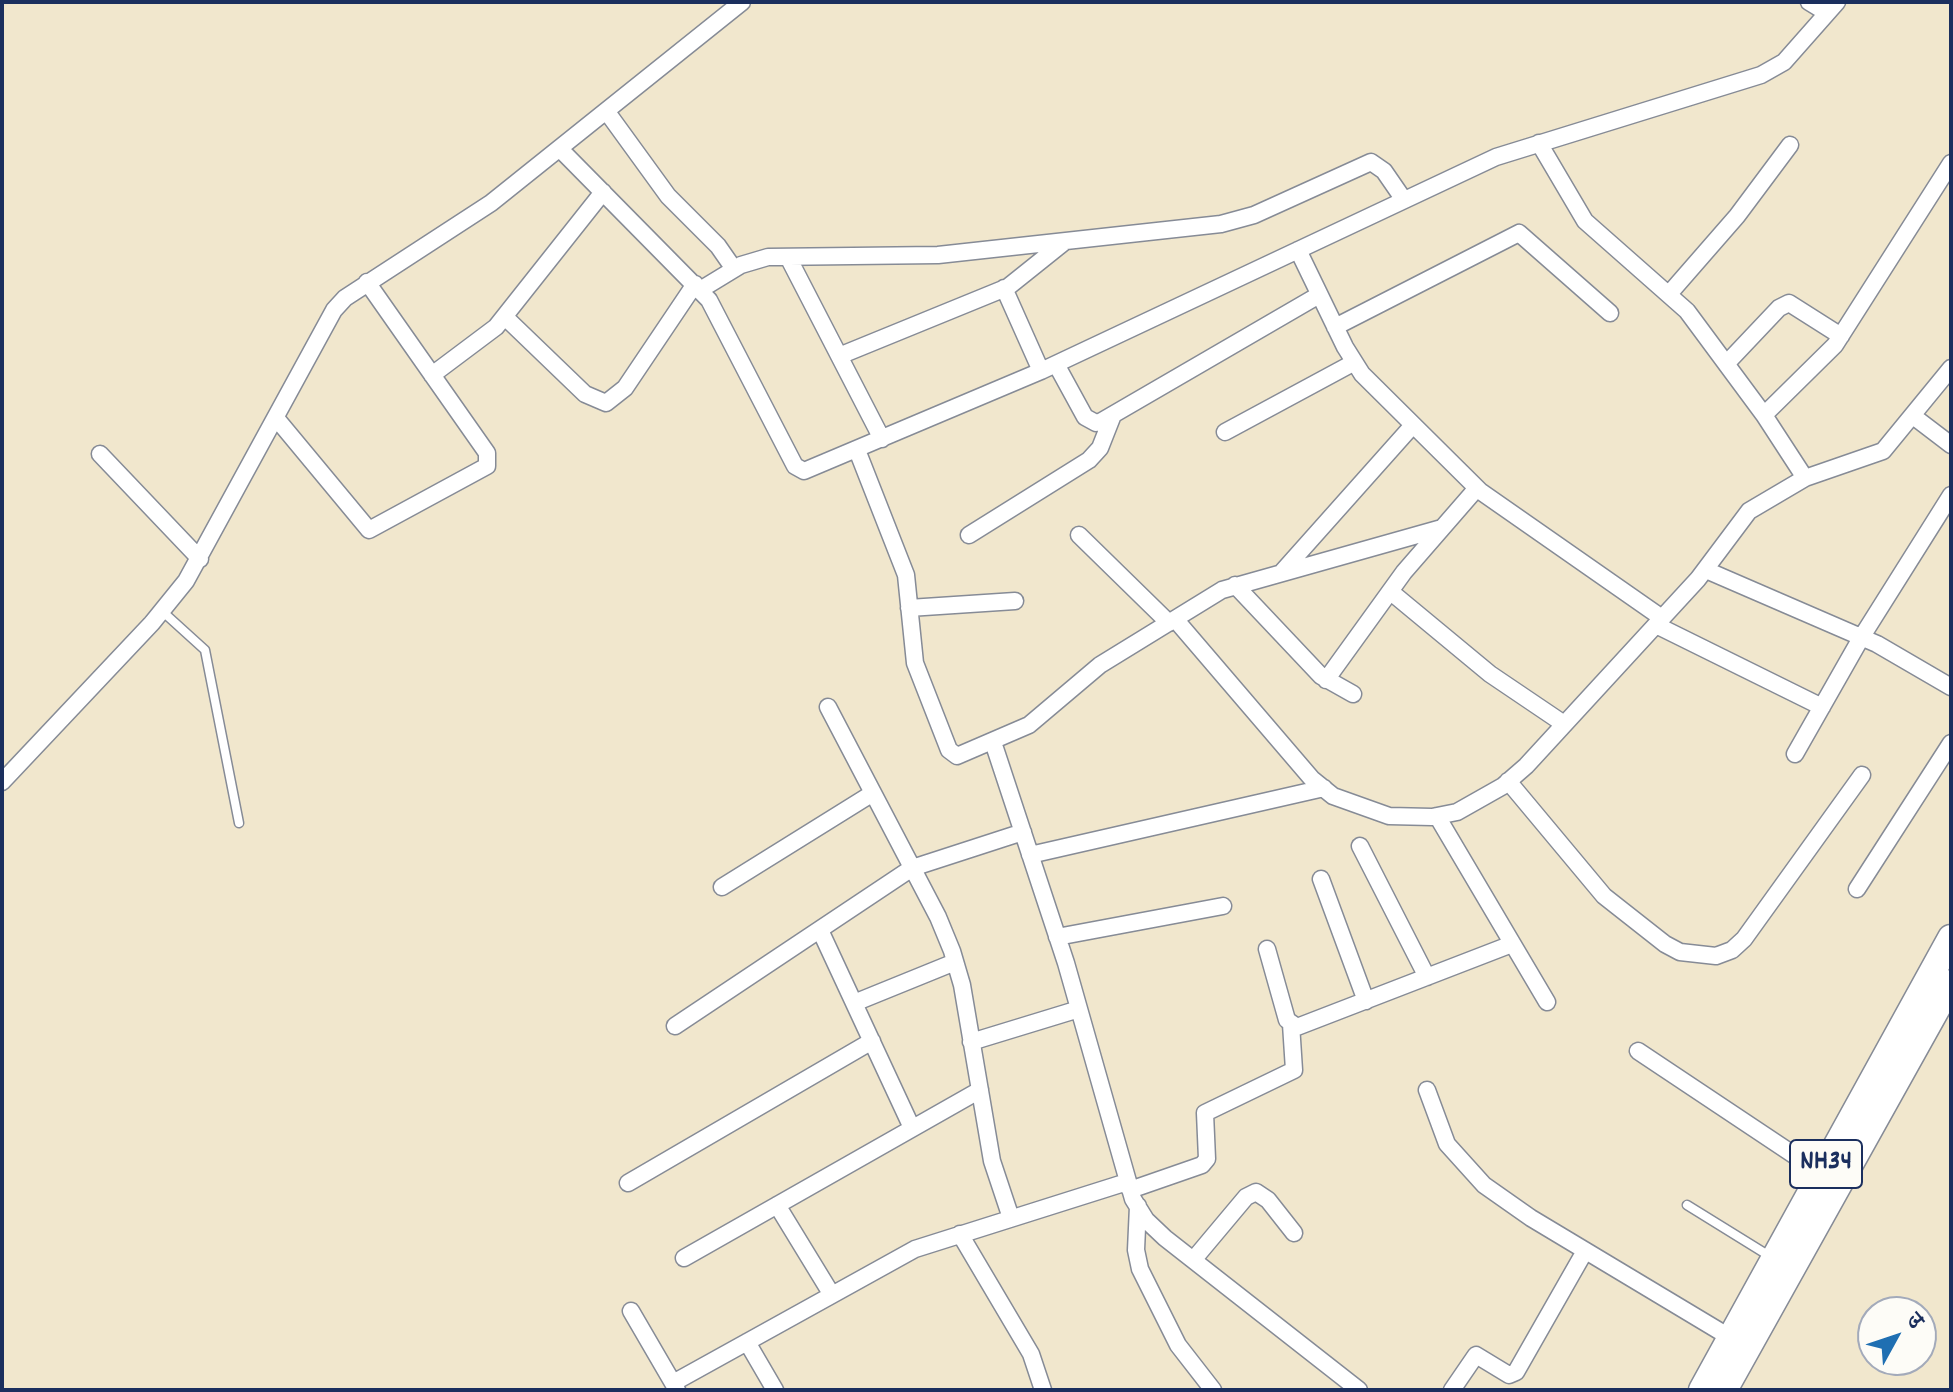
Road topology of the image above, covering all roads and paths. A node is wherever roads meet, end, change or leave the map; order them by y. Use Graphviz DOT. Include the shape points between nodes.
graph roads {
  1 [pos="742,2"];
  2 [pos="1809,2"];
  3 [pos="1832,7"];
  4 [pos="607,112"];
  5 [pos="1539,143"];
  6 [pos="1790,145"];
  7 [pos="560,149"];
  8 [pos="1951,163"];
  9 [pos="603,192"];
  10 [pos="1404,200"];
  11 [pos="1065,241"];
  12 [pos="1298,250"];
  13 [pos="788,257"];
  14 [pos="734,269"];
  15 [pos="367,282"];
  16 [pos="697,287"];
  17 [pos="1004,288"];
  18 [pos="1669,294"];
  19 [pos="1319,295"];
  20 [pos="1610,313"];
  21 [pos="505,317"];
  22 [pos="1335,327"];
  23 [pos="1841,336"];
  24 [pos="839,356"];
  25 [pos="1353,363"];
  26 [pos="1726,364"];
  27 [pos="1049,368"];
  28 [pos="1951,368"];
  29 [pos="432,375"];
  30 [pos="1113,415"];
  31 [pos="1764,415"];
  32 [pos="1913,416"];
  33 [pos="276,418"];
  34 [pos="1413,425"];
  35 [pos="1225,432"];
  36 [pos="882,439"];
  37 [pos="1951,445"];
  38 [pos="857,450"];
  39 [pos="100,454"];
  40 [pos="1805,478"];
  41 [pos="1477,488"];
  42 [pos="1951,495"];
  43 [pos="1442,528"];
  44 [pos="969,535"];
  45 [pos="1079,535"];
  46 [pos="200,559"];
  47 [pos="1706,570"];
  48 [pos="1282,572"];
  49 [pos="1235,585"];
  50 [pos="1391,592"];
  51 [pos="1015,601"];
  52 [pos="909,608"];
  53 [pos="162,611"];
  54 [pos="1172,621"];
  55 [pos="1659,622"];
  56 [pos="1861,638"];
  57 [pos="1326,680"];
  58 [pos="1951,687"];
  59 [pos="1353,694"];
  60 [pos="828,707"];
  61 [pos="1822,707"];
  62 [pos="1564,724"];
  63 [pos="993,742"];
  64 [pos="1951,743"];
  65 [pos="1795,754"];
  66 [pos="1862,775"];
  67 [pos="1508,781"];
  68 [pos="2,782"];
  69 [pos="1324,788"];
  70 [pos="873,793"];
  71 [pos="1437,816"];
  72 [pos="239,823"];
  73 [pos="1023,832"];
  74 [pos="1360,846"];
  75 [pos="1030,855"];
  76 [pos="912,868"];
  77 [pos="1321,879"];
  78 [pos="722,887"];
  79 [pos="1857,889"];
  80 [pos="1223,906"];
  81 [pos="820,930"];
  82 [pos="1057,937"];
  83 [pos="1951,938"];
  84 [pos="1512,944"];
  85 [pos="1267,949"];
  86 [pos="955,962"];
  87 [pos="1427,977"];
  88 [pos="1951,983"];
  89 [pos="1366,1001"];
  90 [pos="1547,1002"];
  91 [pos="854,1003"];
  92 [pos="1079,1009"];
  93 [pos="1291,1024"];
  94 [pos="675,1026"];
  95 [pos="872,1041"];
  96 [pos="971,1042"];
  97 [pos="1638,1051"];
  98 [pos="980,1090"];
  99 [pos="1427,1090"];
  100 [pos="912,1128"];
  101 [pos="1821,1173"];
  102 [pos="628,1183"];
  103 [pos="1129,1186"];
  104 [pos="777,1205"];
  105 [pos="1687,1205"];
  106 [pos="1138,1206"];
  107 [pos="1011,1218"];
  108 [pos="1294,1233"];
  109 [pos="960,1234"];
  110 [pos="1585,1251"];
  111 [pos="684,1258"];
  112 [pos="1194,1259"];
  113 [pos="1774,1259"];
  114 [pos="832,1295"];
  115 [pos="631,1311"];
  116 [pos="1731,1338"];
  117 [pos="747,1342"];
  118 [pos="675,1387"];
  119 [pos="775,1390"];
  120 [pos="1043,1390"];
  121 [pos="1213,1390"];
  122 [pos="1359,1390"];
  123 [pos="1452,1390"];
  124 [pos="1702,1390"];
  125 [pos="1724,1390"];
  1 -- 4 [label="street"];
  2 -- 3 [label="street"];
  3 -- 5 [label="street" via="1784,62 1761,75"];
  4 -- 7 [label="street"];
  4 -- 14 [label="street" via="668,196"];
  5 -- 10 [label="street"];
  5 -- 18 [label="street" via="1585,221"];
  6 -- 18 [label="street"];
  7 -- 9 [label="street"];
  7 -- 15 [label="street" via="491,203"];
  8 -- 23 [label="street"];
  9 -- 16 [label="street"];
  9 -- 21 [label="street"];
  10 -- 11 [label="street" via="1371,162 1237,221"];
  10 -- 12 [label="street"];
  11 -- 13 [label="street" via="938,255"];
  11 -- 17 [label="street"];
  12 -- 19 [label="street"];
  12 -- 27 [label="street"];
  13 -- 14 [label="street" via="755,259"];
  13 -- 24 [label="street"];
  14 -- 16 [label="street"];
  15 -- 29 [label="street"];
  15 -- 33 [label="street" via="334,310"];
  16 -- 21 [label="street" via="625,388 606,403 585,394"];
  16 -- 38 [label="street" via="716,311 795,466 809,470"];
  17 -- 24 [label="street"];
  17 -- 27 [label="street"];
  18 -- 26 [label="street"];
  19 -- 22 [label="street"];
  19 -- 30 [label="street"];
  20 -- 22 [label="street" via="1519,233"];
  21 -- 29 [label="street"];
  22 -- 25 [label="street"];
  23 -- 26 [label="street" via="1789,303"];
  23 -- 31 [label="street"];
  24 -- 36 [label="street"];
  25 -- 34 [label="street"];
  25 -- 35 [label="street"];
  26 -- 31 [label="street"];
  27 -- 30 [label="street" via="1085,417 1096,423"];
  27 -- 36 [label="street"];
  28 -- 32 [label="street"];
  29 -- 33 [label="street" via="487,453 487,466 375,530 361,524"];
  30 -- 44 [label="street" via="1100,448 1089,460"];
  31 -- 40 [label="street"];
  32 -- 37 [label="street"];
  32 -- 40 [label="street" via="1876,455"];
  33 -- 46 [label="street"];
  34 -- 41 [label="street"];
  34 -- 48 [label="street"];
  36 -- 38 [label="street"];
  38 -- 52 [label="street" via="906,575"];
  39 -- 46 [label="street"];
  40 -- 47 [label="street" via="1749,511"];
  41 -- 43 [label="street"];
  41 -- 55 [label="street"];
  42 -- 56 [label="street"];
  43 -- 48 [label="street"];
  43 -- 50 [label="street"];
  45 -- 54 [label="street"];
  46 -- 53 [label="street"];
  47 -- 55 [label="street"];
  47 -- 56 [label="street"];
  48 -- 49 [label="street"];
  49 -- 54 [label="street"];
  49 -- 57 [label="street"];
  50 -- 57 [label="street"];
  50 -- 62 [label="street" via="1490,674"];
  51 -- 52 [label="street"];
  52 -- 63 [label="street" via="915,663 949,750 963,755"];
  53 -- 68 [label="street"];
  53 -- 72 [label="lane" via="205,650"];
  54 -- 63 [label="street" via="1100,665 1029,725"];
  54 -- 69 [label="street"];
  55 -- 61 [label="street"];
  55 -- 62 [label="street"];
  56 -- 58 [label="street"];
  56 -- 61 [label="street"];
  57 -- 59 [label="street"];
  60 -- 70 [label="street"];
  61 -- 65 [label="street"];
  62 -- 67 [label="street"];
  63 -- 73 [label="street"];
  64 -- 79 [label="street"];
  66 -- 67 [label="street" via="1744,939 1716,956 1680,952 1665,944 1604,896"];
  67 -- 71 [label="street" via="1468,807"];
  69 -- 71 [label="street" via="1389,816"];
  69 -- 75 [label="street"];
  70 -- 76 [label="street"];
  70 -- 78 [label="street"];
  71 -- 84 [label="street"];
  73 -- 75 [label="street"];
  73 -- 76 [label="street"];
  74 -- 87 [label="street"];
  75 -- 82 [label="street"];
  76 -- 81 [label="street"];
  76 -- 86 [label="street"];
  77 -- 89 [label="street"];
  80 -- 82 [label="street"];
  81 -- 91 [label="street"];
  81 -- 94 [label="street"];
  82 -- 92 [label="street"];
  83 -- 101 [label="highway, NH34"];
  84 -- 87 [label="street"];
  84 -- 90 [label="street"];
  85 -- 93 [label="street"];
  86 -- 91 [label="street"];
  86 -- 96 [label="street"];
  87 -- 89 [label="street"];
  88 -- 125 [label="highway, NH34"];
  89 -- 93 [label="street" via="1302,1026"];
  91 -- 95 [label="street"];
  92 -- 96 [label="street"];
  92 -- 103 [label="street"];
  93 -- 103 [label="street" via="1294,1070 1205,1113 1207,1159 1202,1165"];
  95 -- 100 [label="street"];
  95 -- 102 [label="street"];
  96 -- 98 [label="street"];
  97 -- 101 [label="street"];
  98 -- 100 [label="street"];
  98 -- 107 [label="street" via="995,1176"];
  99 -- 110 [label="street" via="1438,1128 1460,1163 1531,1218"];
  100 -- 104 [label="street"];
  101 -- 113 [label="highway, NH34"];
  103 -- 106 [label="street"];
  103 -- 107 [label="street"];
  104 -- 111 [label="street"];
  104 -- 114 [label="street"];
  105 -- 113 [label="lane"];
  106 -- 112 [label="street" via="1165,1238"];
  106 -- 121 [label="street" via="1140,1269 1178,1345"];
  107 -- 109 [label="street"];
  108 -- 112 [label="street" via="1256,1192"];
  109 -- 114 [label="street" via="915,1249"];
  109 -- 120 [label="street" via="1031,1354"];
  110 -- 116 [label="street"];
  110 -- 123 [label="street" via="1516,1372 1509,1375 1476,1355"];
  112 -- 122 [label="street"];
  113 -- 116 [label="highway, NH34"];
  114 -- 117 [label="street"];
  115 -- 118 [label="street"];
  116 -- 124 [label="highway, NH34"];
  117 -- 118 [label="street"];
  117 -- 119 [label="street"];
}
